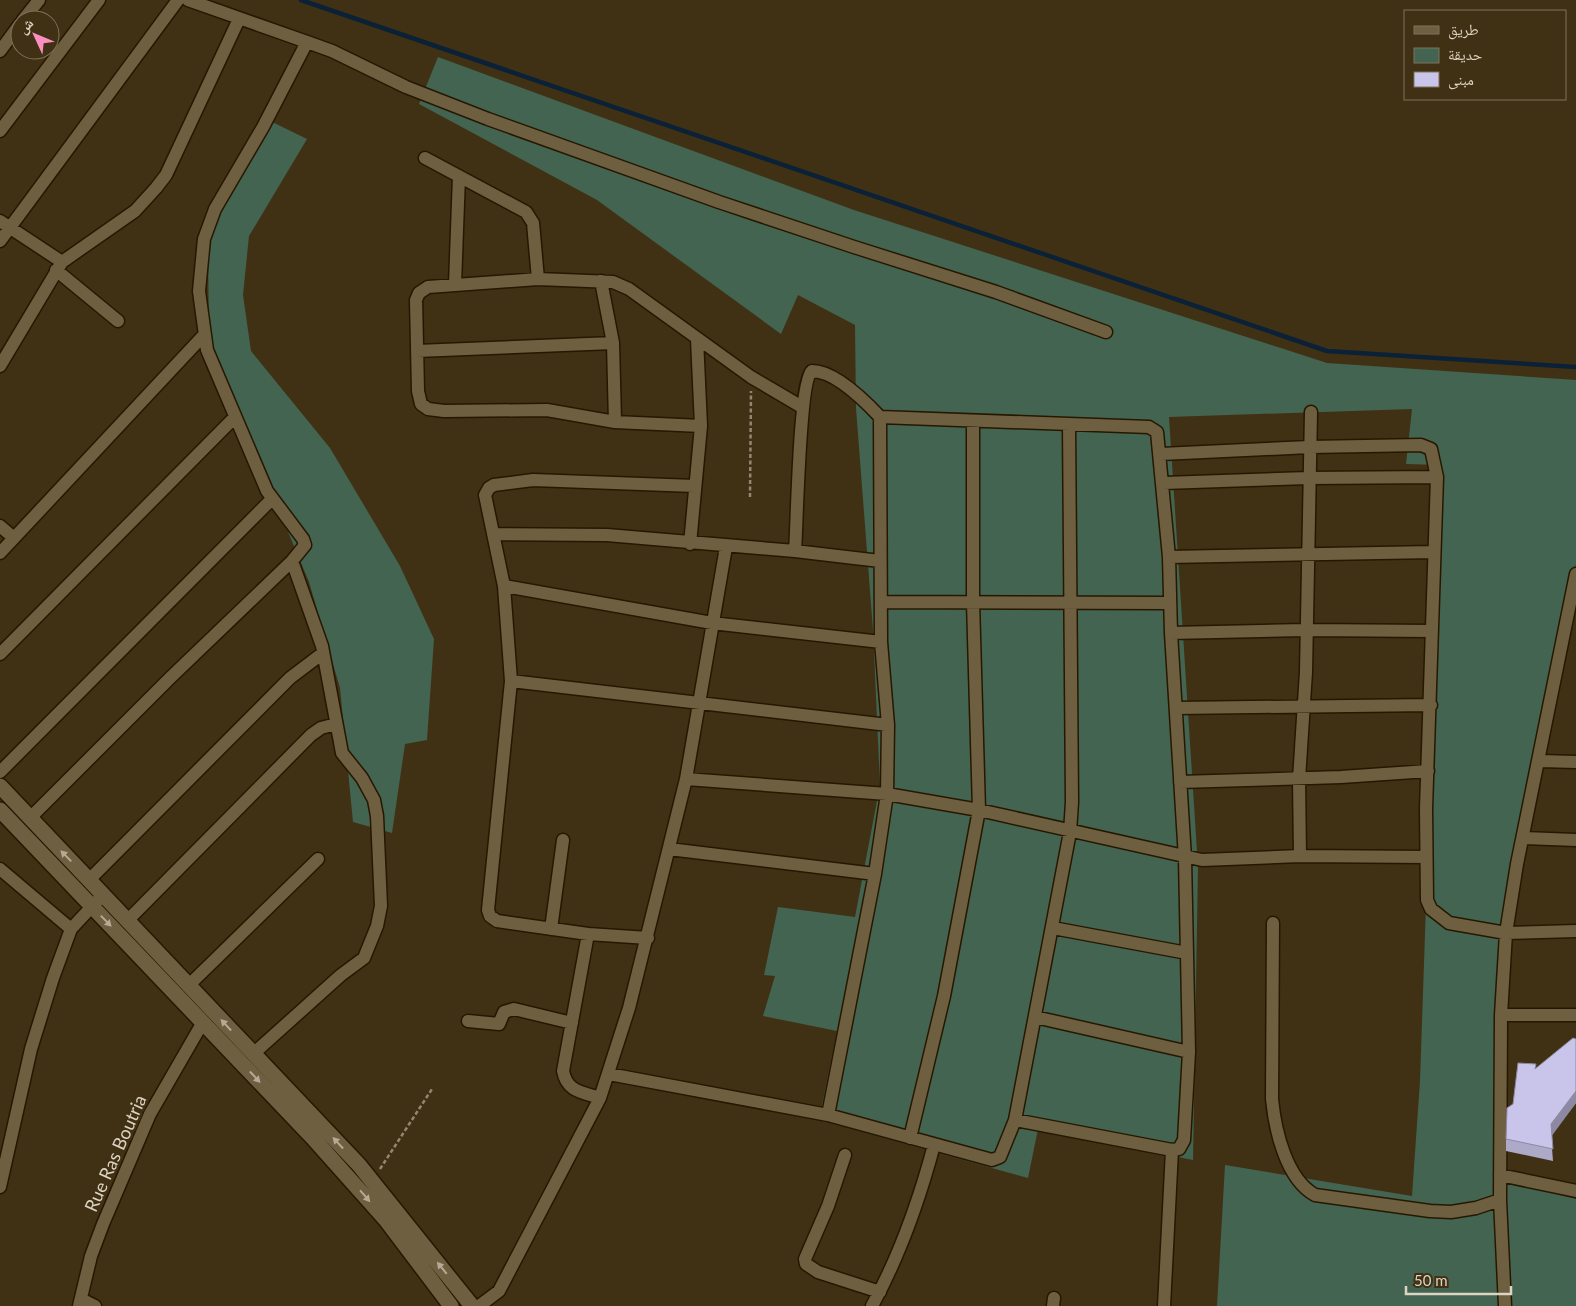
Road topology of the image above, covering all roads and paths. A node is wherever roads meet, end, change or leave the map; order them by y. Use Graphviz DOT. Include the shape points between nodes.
graph roads {
  1 [pos="99,0"];
  2 [pos="178,0"];
  3 [pos="188,0"];
  4 [pos="239,19"];
  5 [pos="10,38"];
  6 [pos="308,42"];
  7 [pos="0,51"];
  8 [pos="0,132"];
  9 [pos="425,158"];
  10 [pos="458,176"];
  11 [pos="5,224"];
  12 [pos="0,241"];
  13 [pos="59,266"];
  14 [pos="538,279"];
  15 [pos="601,281"];
  16 [pos="455,284"];
  17 [pos="118,321"];
  18 [pos="1106,332"];
  19 [pos="203,336"];
  20 [pos="697,339"];
  21 [pos="612,343"];
  22 [pos="417,351"];
  23 [pos="0,366"];
  24 [pos="751,377"];
  25 [pos="802,407"];
  26 [pos="1311,412"];
  27 [pos="235,417"];
  28 [pos="880,417"];
  29 [pos="615,422"];
  30 [pos="974,422"];
  31 [pos="1069,424"];
  32 [pos="701,426"];
  33 [pos="1310,446"];
  34 [pos="1161,454"];
  35 [pos="1437,477"];
  36 [pos="1309,478"];
  37 [pos="1164,483"];
  38 [pos="695,486"];
  39 [pos="750,497"];
  40 [pos="272,498"];
  41 [pos="0,526"];
  42 [pos="492,534"];
  43 [pos="14,538"];
  44 [pos="690,544"];
  45 [pos="726,547"];
  46 [pos="795,551"];
  47 [pos="1434,552"];
  48 [pos="0,553"];
  49 [pos="1307,553"];
  50 [pos="1169,558"];
  51 [pos="292,561"];
  52 [pos="880,561"];
  53 [pos="1576,574"];
  54 [pos="504,586"];
  55 [pos="881,602"];
  56 [pos="973,602"];
  57 [pos="1072,602"];
  58 [pos="1170,603"];
  59 [pos="712,623"];
  60 [pos="1305,630"];
  61 [pos="1432,631"];
  62 [pos="1171,633"];
  63 [pos="881,642"];
  64 [pos="323,653"];
  65 [pos="0,654"];
  66 [pos="511,681"];
  67 [pos="700,704"];
  68 [pos="1431,704"];
  69 [pos="1303,706"];
  70 [pos="1176,708"];
  71 [pos="336,724"];
  72 [pos="888,724"];
  73 [pos="1540,761"];
  74 [pos="1576,762"];
  75 [pos="1428,771"];
  76 [pos="0,772"];
  77 [pos="686,779"];
  78 [pos="1299,779"];
  79 [pos="1180,782"];
  80 [pos="0,786"];
  81 [pos="886,794"];
  82 [pos="0,810"];
  83 [pos="978,810"];
  84 [pos="30,818"];
  85 [pos="1070,832"];
  86 [pos="1523,838"];
  87 [pos="562,840"];
  88 [pos="1576,840"];
  89 [pos="669,849"];
  90 [pos="1300,856"];
  91 [pos="1426,857"];
  92 [pos="1186,858"];
  93 [pos="318,859"];
  94 [pos="0,868"];
  95 [pos="875,874"];
  96 [pos="89,880"];
  97 [pos="103,895"];
  98 [pos="92,906"];
  99 [pos="128,920"];
  100 [pos="1273,923"];
  101 [pos="1052,928"];
  102 [pos="71,929"];
  103 [pos="551,929"];
  104 [pos="1576,931"];
  105 [pos="1506,933"];
  106 [pos="588,934"];
  107 [pos="648,938"];
  108 [pos="1187,953"];
  109 [pos="189,985"];
  110 [pos="1500,1015"];
  111 [pos="1576,1015"];
  112 [pos="1035,1017"];
  113 [pos="468,1021"];
  114 [pos="203,1022"];
  115 [pos="572,1023"];
  116 [pos="1188,1052"];
  117 [pos="253,1054"];
  118 [pos="609,1074"];
  119 [pos="432,1088"];
  120 [pos="600,1098"];
  121 [pos="828,1115"];
  122 [pos="1015,1120"];
  123 [pos="910,1138"];
  124 [pos="934,1145"];
  125 [pos="1172,1150"];
  126 [pos="845,1154"];
  127 [pos="1500,1175"];
  128 [pos="373,1181"];
  129 [pos="0,1187"];
  130 [pos="1576,1191"];
  131 [pos="1500,1200"];
  132 [pos="880,1292"];
  133 [pos="80,1303"];
  134 [pos="95,1306"];
  135 [pos="451,1306"];
  136 [pos="472,1306"];
  137 [pos="479,1306"];
  138 [pos="872,1306"];
  139 [pos="1164,1306"];
  140 [pos="1505,1306"];
  1 -- 8 [label="street"];
  2 -- 11 [label="street"];
  3 -- 4 [label="street"];
  4 -- 6 [label="street"];
  4 -- 13 [label="street" via="166,174 156,188 135,211"];
  5 -- 7 [label="street"];
  6 -- 18 [label="street" via="406,87 488,119 719,202 996,292"];
  6 -- 19 [label="street" via="209,224 200,262"];
  9 -- 10 [label="street"];
  10 -- 14 [label="street" via="530,217"];
  10 -- 16 [label="street"];
  11 -- 12 [label="street"];
  11 -- 13 [label="street"];
  13 -- 17 [label="street"];
  13 -- 23 [label="street"];
  14 -- 15 [label="street"];
  14 -- 16 [label="street"];
  15 -- 20 [label="street" via="629,289"];
  15 -- 21 [label="street"];
  16 -- 22 [label="street" via="428,287 419,293 416,300"];
  19 -- 27 [label="street"];
  19 -- 43 [label="street"];
  20 -- 24 [label="street"];
  20 -- 32 [label="street"];
  21 -- 22 [label="street"];
  21 -- 29 [label="street"];
  22 -- 29 [label="street" via="421,404 428,409 547,410"];
  24 -- 25 [label="street"];
  24 -- 39 [label="path"];
  25 -- 28 [label="street" via="809,373 821,372 860,396"];
  25 -- 46 [label="street"];
  26 -- 33 [label="street"];
  27 -- 40 [label="street"];
  27 -- 65 [label="street"];
  28 -- 30 [label="street"];
  28 -- 52 [label="street"];
  29 -- 32 [label="street"];
  30 -- 31 [label="street"];
  30 -- 56 [label="street"];
  31 -- 34 [label="street" via="1154,428"];
  31 -- 57 [label="street"];
  32 -- 38 [label="street"];
  33 -- 34 [label="street"];
  33 -- 35 [label="street" via="1421,445 1433,452"];
  33 -- 36 [label="street"];
  34 -- 37 [label="street"];
  35 -- 36 [label="street"];
  35 -- 47 [label="street"];
  36 -- 37 [label="street"];
  36 -- 49 [label="street"];
  37 -- 50 [label="street"];
  38 -- 42 [label="street" via="533,480 494,485 485,495"];
  38 -- 44 [label="street"];
  40 -- 51 [label="street" via="303,539 302,550"];
  40 -- 76 [label="street"];
  41 -- 43 [label="street"];
  42 -- 44 [label="street" via="607,535"];
  42 -- 54 [label="street"];
  43 -- 48 [label="street"];
  44 -- 45 [label="street"];
  45 -- 46 [label="street"];
  45 -- 59 [label="street"];
  46 -- 52 [label="street"];
  47 -- 49 [label="street"];
  47 -- 61 [label="street"];
  49 -- 50 [label="street"];
  49 -- 60 [label="street"];
  50 -- 58 [label="street"];
  51 -- 64 [label="street"];
  51 -- 84 [label="street"];
  52 -- 55 [label="street"];
  53 -- 73 [label="street"];
  54 -- 59 [label="street"];
  54 -- 66 [label="street"];
  55 -- 56 [label="street"];
  55 -- 63 [label="street"];
  56 -- 57 [label="street"];
  56 -- 83 [label="street"];
  57 -- 58 [label="street"];
  57 -- 85 [label="street"];
  58 -- 62 [label="street"];
  59 -- 63 [label="street"];
  59 -- 67 [label="street"];
  60 -- 61 [label="street"];
  60 -- 62 [label="street"];
  60 -- 69 [label="street"];
  61 -- 68 [label="street"];
  62 -- 70 [label="street"];
  63 -- 72 [label="street"];
  64 -- 71 [label="street"];
  64 -- 96 [label="street" via="290,678"];
  66 -- 67 [label="street"];
  66 -- 103 [label="street" via="488,910 497,921"];
  67 -- 72 [label="street"];
  67 -- 77 [label="street"];
  68 -- 69 [label="street"];
  68 -- 75 [label="street"];
  69 -- 70 [label="street"];
  69 -- 78 [label="street"];
  70 -- 79 [label="street"];
  71 -- 99 [label="street" via="311,735"];
  71 -- 117 [label="street" via="342,753 370,790 378,816 382,898 376,926 364,958"];
  72 -- 81 [label="street"];
  73 -- 74 [label="street"];
  73 -- 86 [label="street"];
  75 -- 78 [label="street"];
  75 -- 91 [label="street"];
  77 -- 81 [label="street"];
  77 -- 89 [label="street"];
  78 -- 79 [label="street"];
  78 -- 90 [label="street"];
  79 -- 92 [label="street"];
  80 -- 84 [label="street"];
  81 -- 83 [label="street"];
  81 -- 95 [label="street"];
  82 -- 98 [label="street"];
  83 -- 85 [label="street"];
  83 -- 123 [label="street" via="944,996"];
  96 -- 84 [label="street, one-way"];
  85 -- 92 [label="street"];
  85 -- 101 [label="street"];
  86 -- 88 [label="street"];
  86 -- 105 [label="street"];
  87 -- 103 [label="street"];
  89 -- 95 [label="street"];
  89 -- 107 [label="street"];
  90 -- 91 [label="street"];
  90 -- 92 [label="street"];
  91 -- 105 [label="street" via="1427,900 1439,917 1449,923"];
  92 -- 108 [label="street"];
  93 -- 109 [label="street"];
  94 -- 102 [label="street"];
  95 -- 121 [label="street"];
  96 -- 97 [label="street"];
  97 -- 98 [label="street"];
  97 -- 99 [label="street"];
  98 -- 102 [label="street"];
  98 -- 114 [label="street, one-way"];
  99 -- 109 [label="street"];
  100 -- 131 [label="street" via="1274,1123 1282,1149 1301,1184 1315,1195 1430,1212 1476,1208"];
  101 -- 108 [label="street"];
  101 -- 112 [label="street"];
  102 -- 129 [label="street" via="52,978 31,1049"];
  103 -- 106 [label="street"];
  104 -- 105 [label="street"];
  105 -- 110 [label="street"];
  106 -- 107 [label="street"];
  106 -- 115 [label="street"];
  107 -- 118 [label="street"];
  108 -- 116 [label="street"];
  117 -- 109 [label="street, one-way"];
  110 -- 111 [label="street"];
  110 -- 127 [label="street"];
  112 -- 116 [label="street"];
  112 -- 122 [label="street"];
  113 -- 115 [label="street" via="499,1024 504,1012 514,1009"];
  114 -- 133 [label="street, Rue Ras Boutria" via="150,1114 91,1256"];
  114 -- 135 [label="street, one-way" via="386,1220"];
  115 -- 120 [label="street" via="563,1071 565,1081 573,1090"];
  116 -- 125 [label="street" via="1184,1140 1179,1149"];
  128 -- 117 [label="street, one-way"];
  118 -- 120 [label="street"];
  118 -- 121 [label="street"];
  119 -- 128 [label="path"];
  120 -- 137 [label="street" via="499,1292"];
  121 -- 123 [label="street"];
  122 -- 124 [label="street" via="1000,1157 995,1160"];
  122 -- 125 [label="street"];
  123 -- 124 [label="street"];
  124 -- 132 [label="street" via="921,1196"];
  125 -- 139 [label="street"];
  126 -- 132 [label="street" via="828,1206 805,1259 806,1264 818,1272"];
  127 -- 130 [label="street"];
  127 -- 131 [label="street"];
  136 -- 128 [label="street, one-way"];
  131 -- 140 [label="street"];
  132 -- 138 [label="street"];
  133 -- 134 [label="street"];
}
